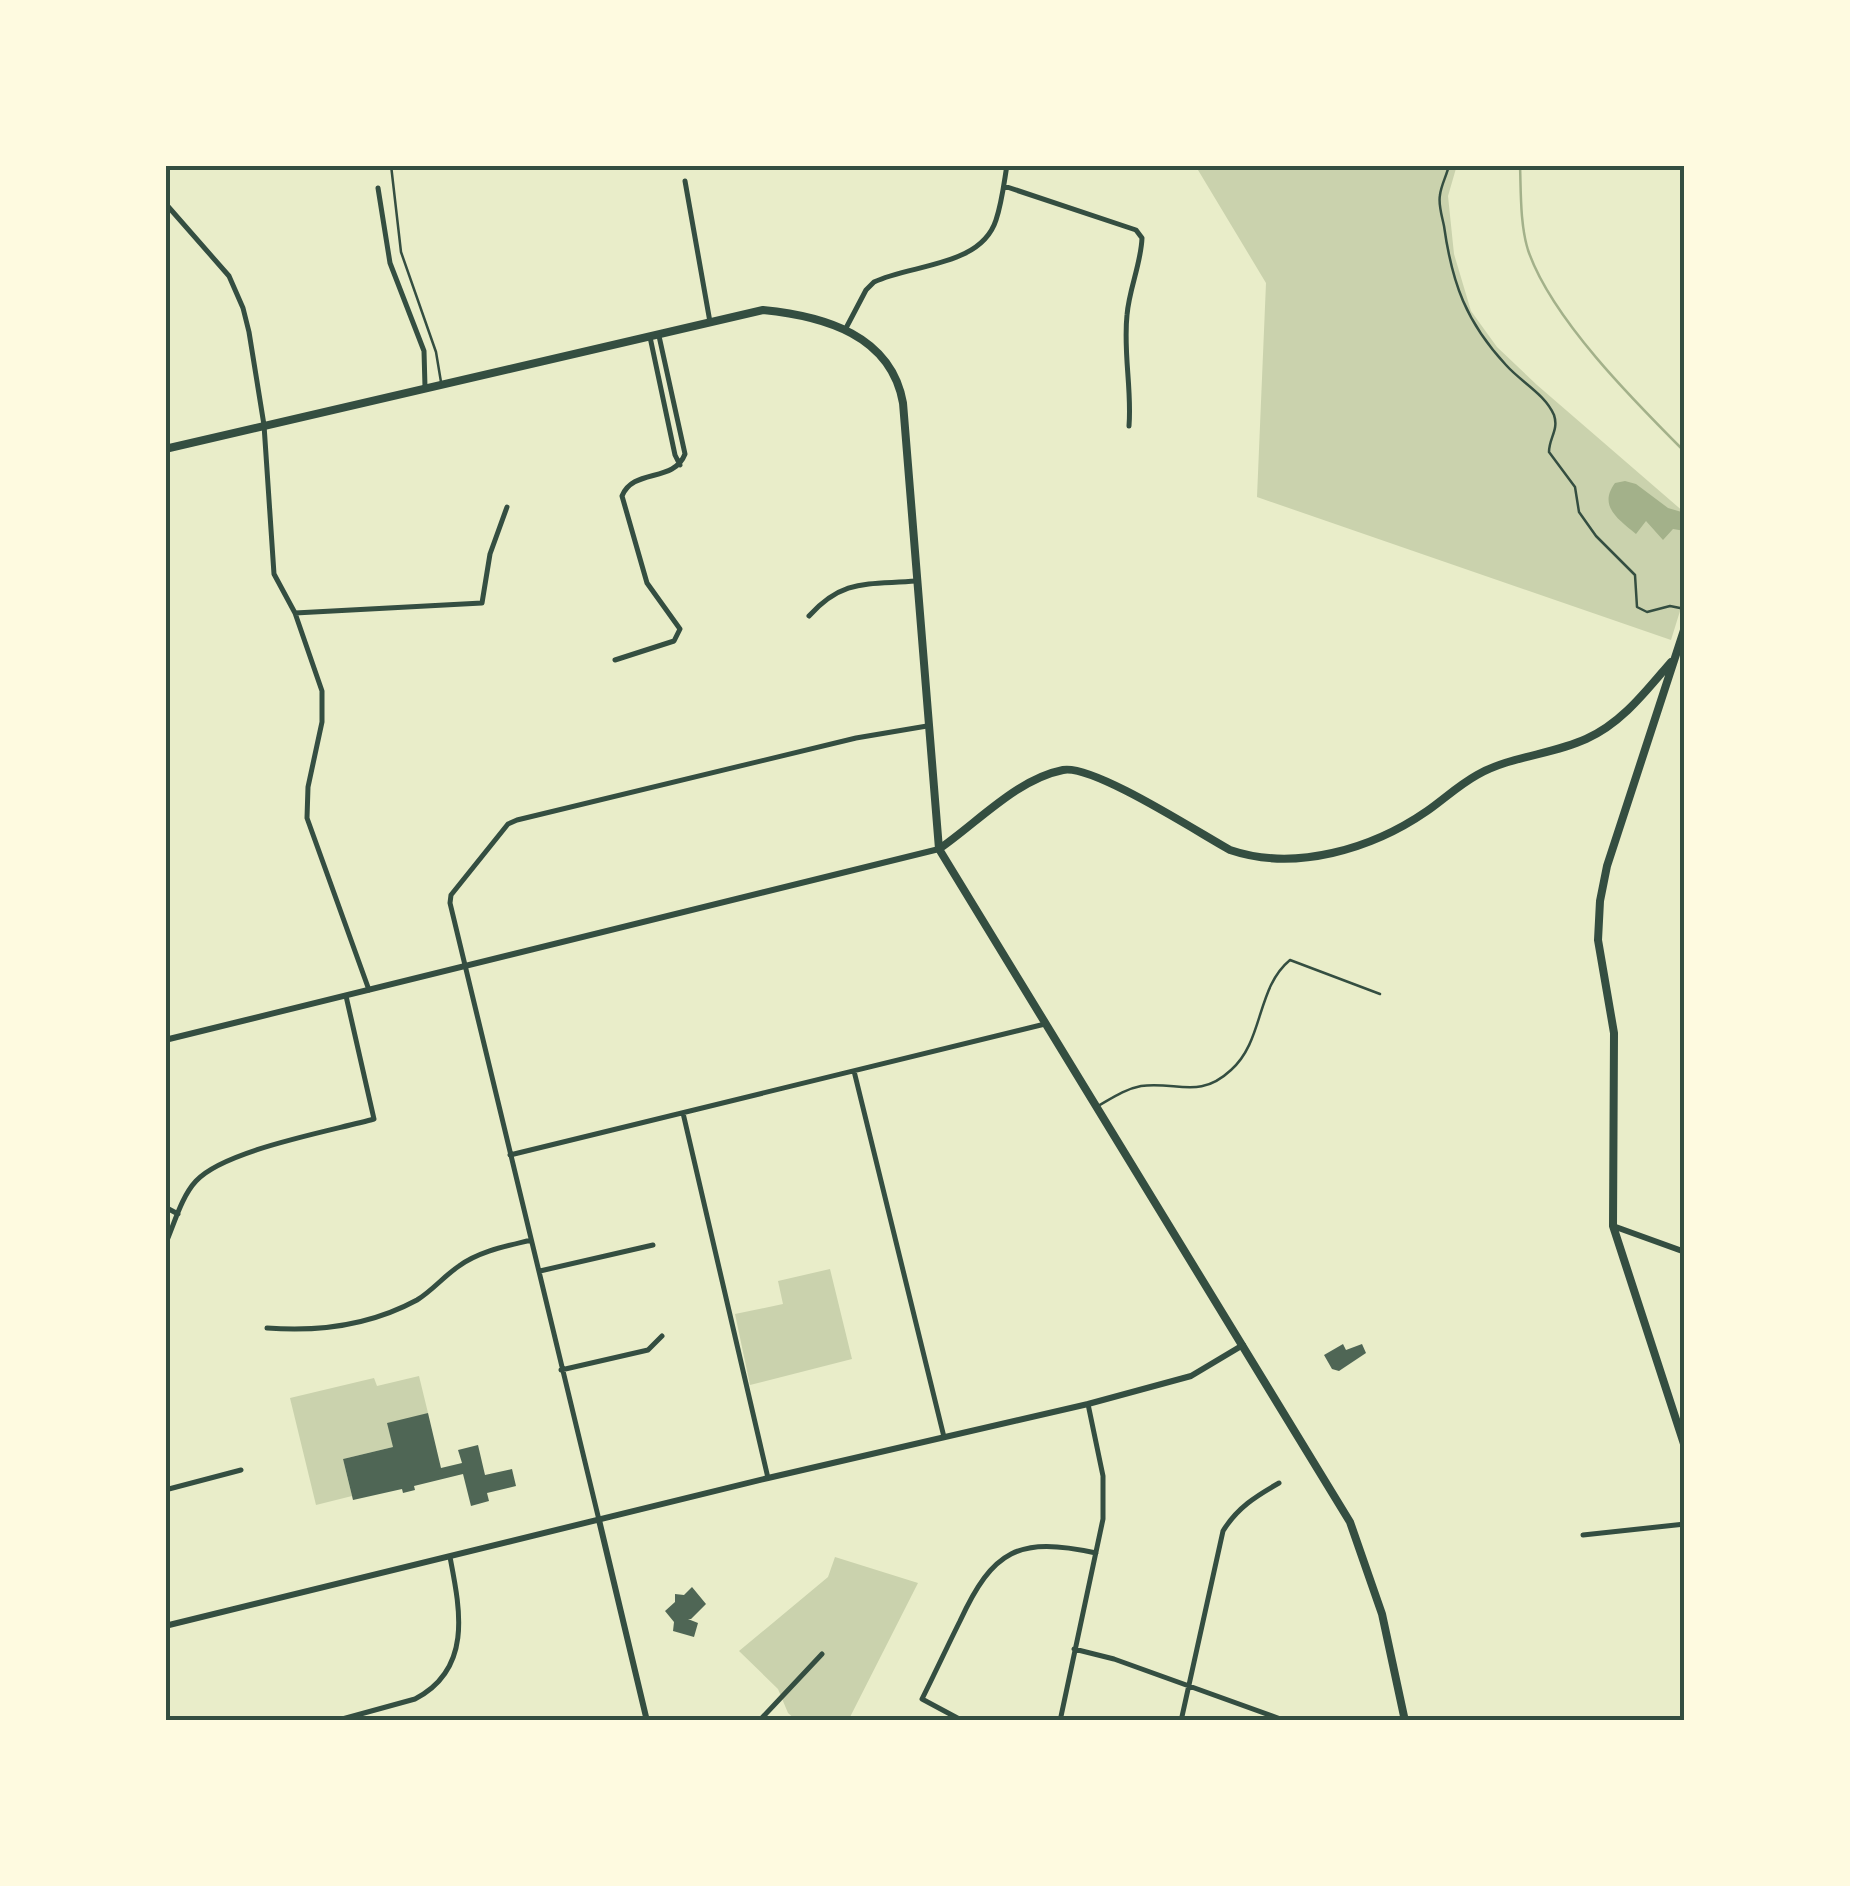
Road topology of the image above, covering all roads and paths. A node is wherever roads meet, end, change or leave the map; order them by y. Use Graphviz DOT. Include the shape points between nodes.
graph roads {
  1 [pos="391,165"];
  2 [pos="1007,165"];
  3 [pos="1449,165"];
  4 [pos="685,181"];
  5 [pos="1004,186"];
  6 [pos="378,188"];
  7 [pos="165,204"];
  8 [pos="710,322"];
  9 [pos="845,330"];
  10 [pos="654,334"];
  11 [pos="441,384"];
  12 [pos="425,387"];
  13 [pos="674,403"];
  14 [pos="664,405"];
  15 [pos="264,425"];
  16 [pos="1129,426"];
  17 [pos="165,449"];
  18 [pos="680,465"];
  19 [pos="507,507"];
  20 [pos="916,581"];
  21 [pos="1685,609"];
  22 [pos="295,614"];
  23 [pos="809,616"];
  24 [pos="1685,626"];
  25 [pos="615,660"];
  26 [pos="1673,660"];
  27 [pos="927,726"];
  28 [pos="939,848"];
  29 [pos="465,966"];
  30 [pos="369,990"];
  31 [pos="1380,994"];
  32 [pos="346,996"];
  33 [pos="1045,1024"];
  34 [pos="165,1040"];
  35 [pos="854,1070"];
  36 [pos="1097,1107"];
  37 [pos="682,1113"];
  38 [pos="510,1155"];
  39 [pos="165,1208"];
  40 [pos="178,1214"];
  41 [pos="1613,1226"];
  42 [pos="532,1240"];
  43 [pos="165,1245"];
  44 [pos="652,1246"];
  45 [pos="1685,1252"];
  46 [pos="540,1272"];
  47 [pos="267,1328"];
  48 [pos="662,1336"];
  49 [pos="1243,1345"];
  50 [pos="561,1370"];
  51 [pos="1088,1404"];
  52 [pos="944,1437"];
  53 [pos="1685,1447"];
  54 [pos="240,1470"];
  55 [pos="768,1478"];
  56 [pos="1279,1483"];
  57 [pos="165,1490"];
  58 [pos="599,1520"];
  59 [pos="1685,1524"];
  60 [pos="1582,1535"];
  61 [pos="1096,1554"];
  62 [pos="450,1558"];
  63 [pos="165,1626"];
  64 [pos="1074,1649"];
  65 [pos="822,1654"];
  66 [pos="1188,1686"];
  67 [pos="335,1721"];
  68 [pos="647,1721"];
  69 [pos="758,1721"];
  70 [pos="963,1721"];
  71 [pos="1060,1721"];
  72 [pos="1181,1721"];
  73 [pos="1286,1721"];
  74 [pos="1404,1721"];
  1 -- 11 [label="lane" via="401,252"];
  2 -- 5 [label="street"];
  3 -- 21 [label="path" via="1440,195 1448,253 1472,322 1516,377 1548,403 1556,432 1549,452 1575,488 1579,512 1635,576 1637,607"];
  4 -- 8 [label="street"];
  5 -- 9 [label="street" via="996,223 975,248 874,282"];
  5 -- 16 [label="street" via="1136,230 1142,238 1127,316"];
  6 -- 12 [label="street" via="390,262 424,351"];
  7 -- 15 [label="street" via="232,281 249,332"];
  8 -- 9 [label="main road" via="763,310 802,314"];
  8 -- 10 [label="main road"];
  9 -- 20 [label="main road" via="887,360 900,388"];
  10 -- 11 [label="main road"];
  10 -- 13 [label="street"];
  10 -- 14 [label="street"];
  11 -- 12 [label="main road"];
  12 -- 15 [label="main road"];
  13 -- 14 [label="street"];
  13 -- 18 [label="street" via="685,448"];
  14 -- 18 [label="street"];
  15 -- 17 [label="main road"];
  15 -- 22 [label="street" via="274,574"];
  18 -- 25 [label="street" via="627,484 622,496 646,583 680,629 674,641"];
  19 -- 22 [label="street" via="482,604"];
  20 -- 23 [label="street" via="847,587 826,596"];
  20 -- 27 [label="main road"];
  22 -- 30 [label="street" via="323,706 307,818"];
  24 -- 26 [label="main road"];
  26 -- 28 [label="main road" via="1628,710 1584,740 1477,774 1398,829 1340,851 1286,860 1249,857 1072,769 1027,786"];
  26 -- 41 [label="main road" via="1600,901 1598,940 1614,1033"];
  27 -- 28 [label="main road"];
  27 -- 29 [label="street" via="508,824 452,895"];
  28 -- 29 [label="street"];
  28 -- 33 [label="main road"];
  29 -- 30 [label="street"];
  29 -- 38 [label="street"];
  30 -- 32 [label="street"];
  31 -- 36 [label="lane" via="1290,960 1274,976 1242,1058 1223,1077 1187,1090 1138,1087"];
  32 -- 34 [label="street"];
  32 -- 40 [label="street" via="374,1120 214,1167 192,1185"];
  33 -- 35 [label="street"];
  33 -- 36 [label="main road"];
  35 -- 37 [label="street"];
  35 -- 52 [label="street"];
  36 -- 49 [label="main road"];
  37 -- 38 [label="street"];
  37 -- 55 [label="street"];
  38 -- 42 [label="street"];
  39 -- 40 [label="street"];
  40 -- 43 [label="street"];
  41 -- 45 [label="street"];
  41 -- 53 [label="main road"];
  42 -- 46 [label="street"];
  42 -- 47 [label="street" via="482,1254 418,1299 364,1321 309,1332"];
  44 -- 46 [label="street"];
  46 -- 50 [label="street"];
  48 -- 50 [label="street" via="648,1350"];
  49 -- 51 [label="street" via="1191,1376"];
  49 -- 74 [label="main road" via="1350,1522 1382,1614"];
  50 -- 58 [label="street"];
  51 -- 52 [label="street"];
  51 -- 61 [label="street" via="1103,1476"];
  52 -- 55 [label="street"];
  54 -- 57 [label="street"];
  55 -- 58 [label="street"];
  56 -- 66 [label="street" via="1244,1505 1223,1531"];
  58 -- 62 [label="street"];
  58 -- 68 [label="street"];
  59 -- 60 [label="street"];
  61 -- 64 [label="street"];
  61 -- 70 [label="street" via="1038,1547 988,1569 922,1699"];
  62 -- 63 [label="street"];
  62 -- 67 [label="street" via="462,1622 445,1672 415,1699"];
  64 -- 66 [label="street"];
  64 -- 71 [label="street"];
  65 -- 69 [label="street"];
  66 -- 72 [label="street"];
  66 -- 73 [label="street"];
}
